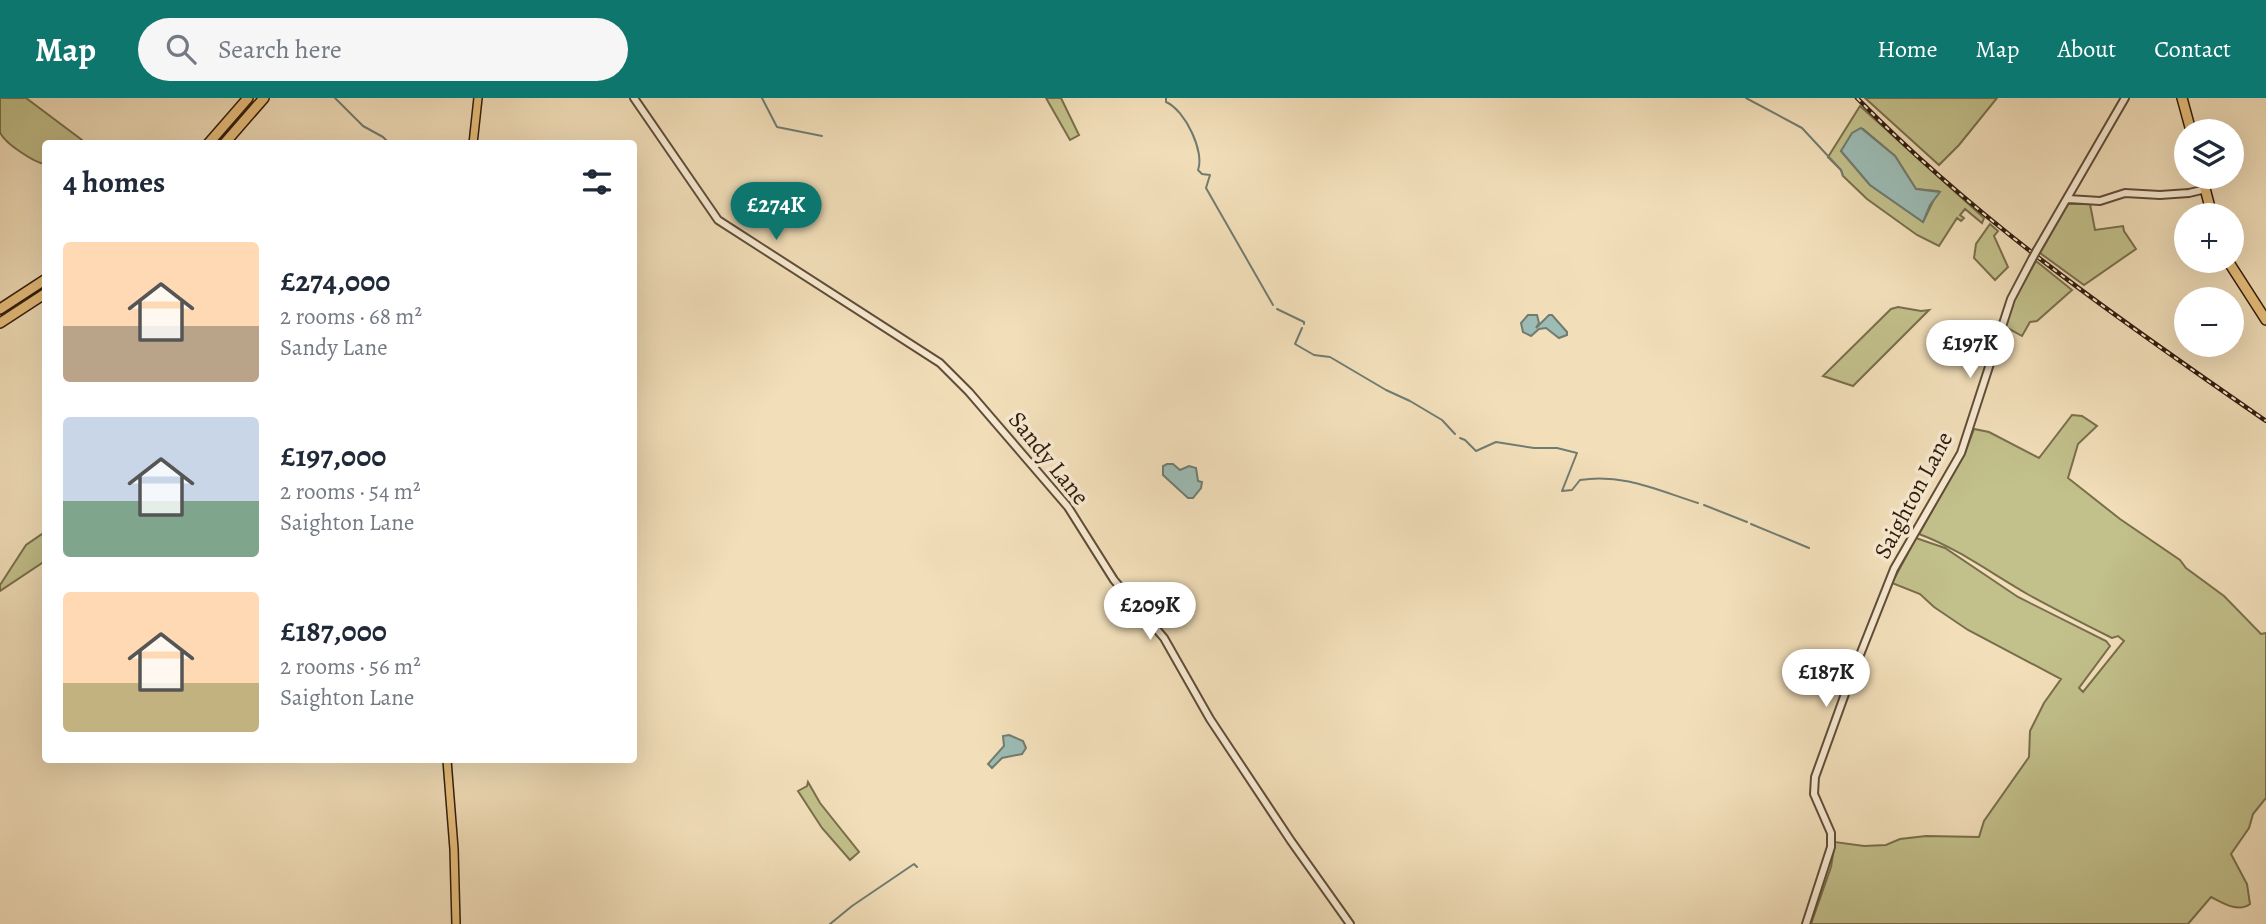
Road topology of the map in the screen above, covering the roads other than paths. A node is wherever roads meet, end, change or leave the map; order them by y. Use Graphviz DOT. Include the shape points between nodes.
graph roads {
  1 [pos="248,98"];
  2 [pos="264,98"];
  3 [pos="478,98"];
  4 [pos="634,98"];
  5 [pos="2124,98"];
  6 [pos="2182,98"];
  7 [pos="2188,119"];
  8 [pos="211,140"];
  9 [pos="227,140"];
  10 [pos="473,140"];
  11 [pos="2206,189"];
  12 [pos="2068,199"];
  13 [pos="2209,203"];
  14 [pos="2236,273"];
  15 [pos="42,282"];
  16 [pos="42,296"];
  17 [pos="0,309"];
  18 [pos="2266,320"];
  19 [pos="0,323"];
  20 [pos="447,763"];
  21 [pos="456,924"];
  22 [pos="1350,924"];
  23 [pos="1806,924"];
  1 -- 8 [label="highway"];
  2 -- 9 [label="highway"];
  3 -- 10 [label="main road"];
  4 -- 22 [label="street, Sandy Lane" via="718,220 940,363 978,403 1068,507 1114,580 1164,638 1210,719"];
  5 -- 12 [label="street, Saighton Lane"];
  6 -- 7 [label="highway"];
  11 -- 12 [label="street" via="2160,195 2125,193 2100,201"];
  11 -- 13 [label="highway"];
  12 -- 23 [label="street, Saighton Lane, bridge" via="2011,299 1961,453 1895,569 1850,680 1815,777 1814,794 1831,833"];
  14 -- 18 [label="highway"];
  15 -- 17 [label="highway"];
  16 -- 19 [label="highway"];
  20 -- 21 [label="main road"];
}
